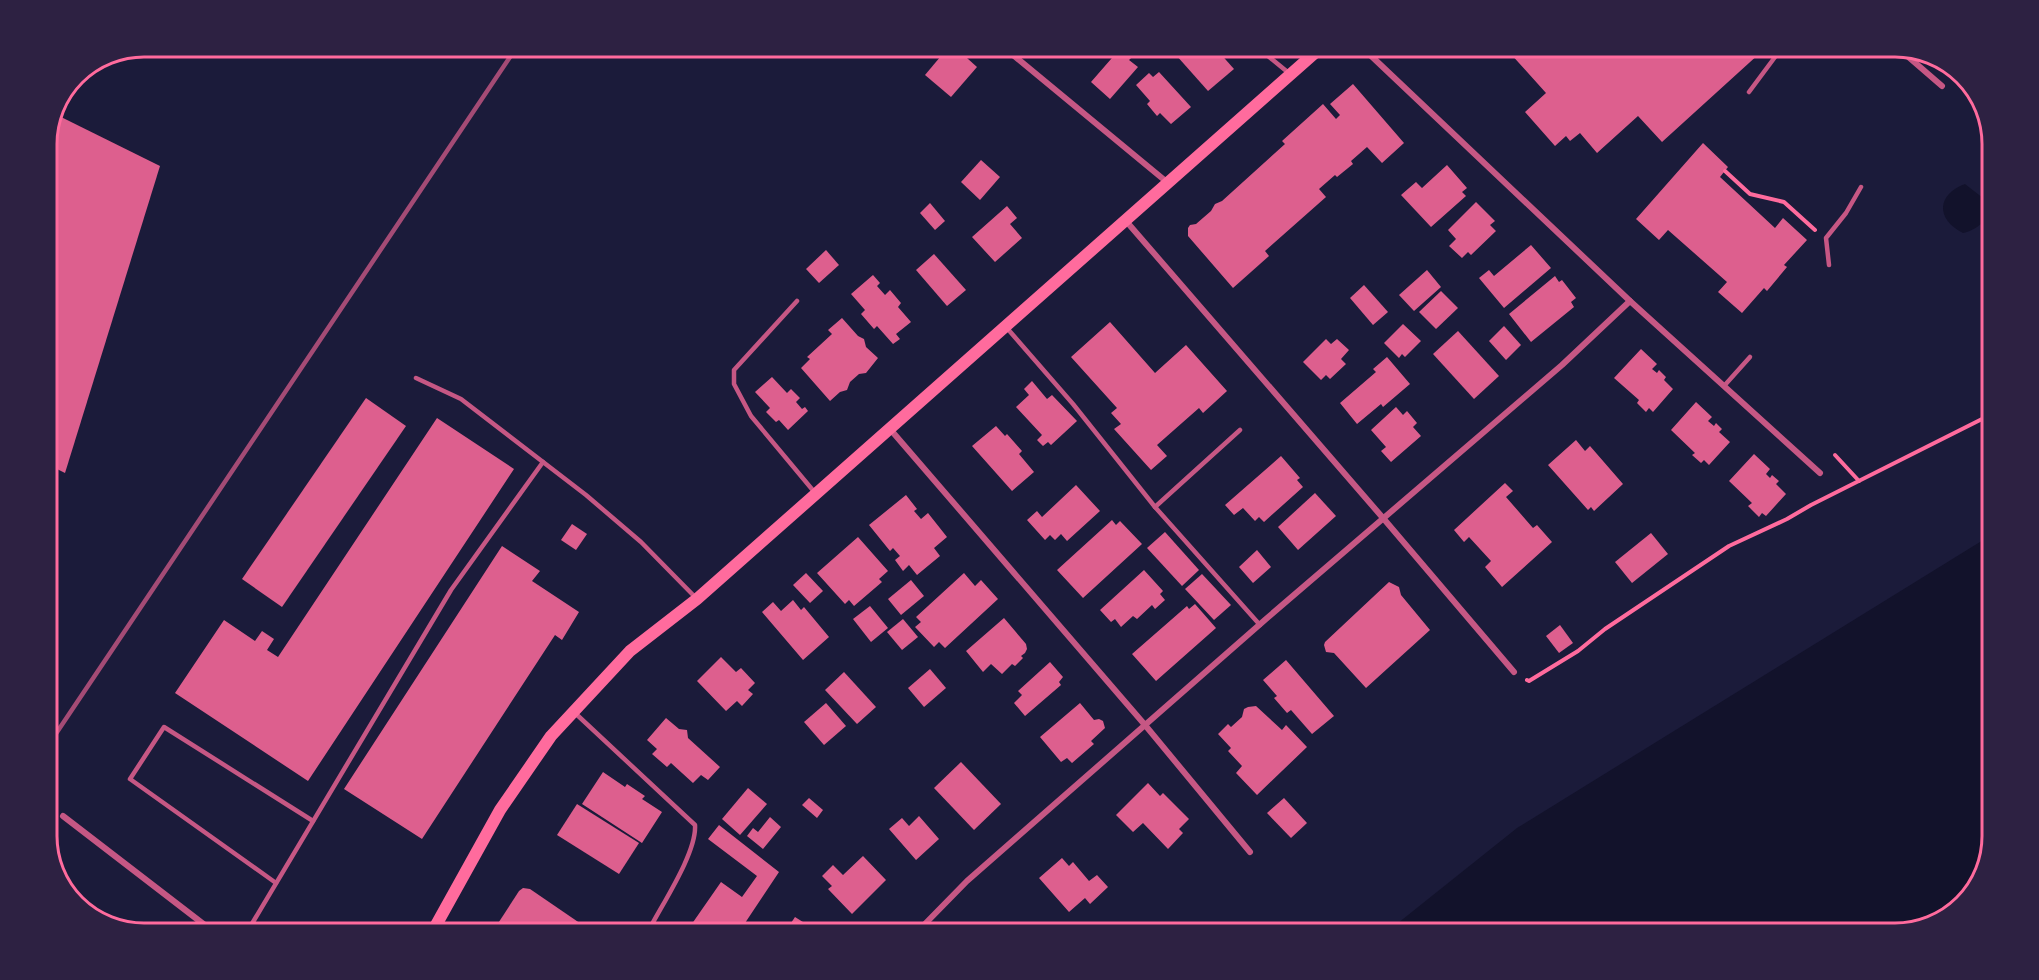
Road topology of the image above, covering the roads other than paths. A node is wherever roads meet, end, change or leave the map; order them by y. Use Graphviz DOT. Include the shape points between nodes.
graph roads {
  1 [pos="1016,57"];
  2 [pos="1270,57"];
  3 [pos="1311,57"];
  4 [pos="1371,57"];
  5 [pos="1775,57"];
  6 [pos="1911,59"];
  7 [pos="1292,75"];
  8 [pos="1942,86"];
  9 [pos="1749,92"];
  10 [pos="1169,183"];
  11 [pos="1861,187"];
  12 [pos="1126,221"];
  13 [pos="1829,265"];
  14 [pos="797,301"];
  15 [pos="1630,301"];
  16 [pos="1006,327"];
  17 [pos="1750,357"];
  18 [pos="416,378"];
  19 [pos="1724,386"];
  20 [pos="890,429"];
  21 [pos="1240,430"];
  22 [pos="543,462"];
  23 [pos="1820,473"];
  24 [pos="816,494"];
  25 [pos="1155,507"];
  26 [pos="1383,518"];
  27 [pos="697,599"];
  28 [pos="1260,625"];
  29 [pos="1514,672"];
  30 [pos="573,711"];
  31 [pos="1145,724"];
  32 [pos="63,816"];
  33 [pos="313,821"];
  34 [pos="1250,852"];
  35 [pos="276,883"];
  36 [pos="202,923"];
  37 [pos="252,923"];
  38 [pos="437,923"];
  39 [pos="653,923"];
  40 [pos="926,923"];
  1 -- 10 [label="street"];
  2 -- 7 [label="lane"];
  3 -- 7 [label="main road"];
  4 -- 15 [label="street"];
  5 -- 9 [label="lane"];
  6 -- 8 [label="street"];
  7 -- 10 [label="main road"];
  10 -- 12 [label="main road"];
  11 -- 13 [label="lane" via="1826,238"];
  12 -- 16 [label="main road"];
  12 -- 26 [label="street"];
  14 -- 24 [label="lane" via="734,370 734,384 751,416"];
  15 -- 19 [label="street"];
  15 -- 26 [label="street" via="1562,365"];
  16 -- 20 [label="main road"];
  16 -- 25 [label="lane"];
  17 -- 19 [label="lane"];
  18 -- 22 [label="lane" via="461,399"];
  19 -- 23 [label="street"];
  20 -- 24 [label="main road"];
  20 -- 31 [label="street"];
  21 -- 25 [label="lane"];
  22 -- 27 [label="lane" via="641,542"];
  22 -- 33 [label="lane" via="452,590"];
  24 -- 27 [label="main road"];
  25 -- 28 [label="lane"];
  26 -- 28 [label="street"];
  26 -- 29 [label="street"];
  27 -- 30 [label="main road" via="630,651"];
  28 -- 31 [label="street"];
  30 -- 38 [label="main road" via="500,810"];
  30 -- 39 [label="lane" via="695,825 691,850"];
  31 -- 34 [label="street"];
  31 -- 40 [label="street" via="967,880"];
  32 -- 36 [label="street"];
  33 -- 35 [label="lane"];
  33 -- 35 [label="lane" via="164,728 130,779"];
  35 -- 37 [label="lane"];
}
